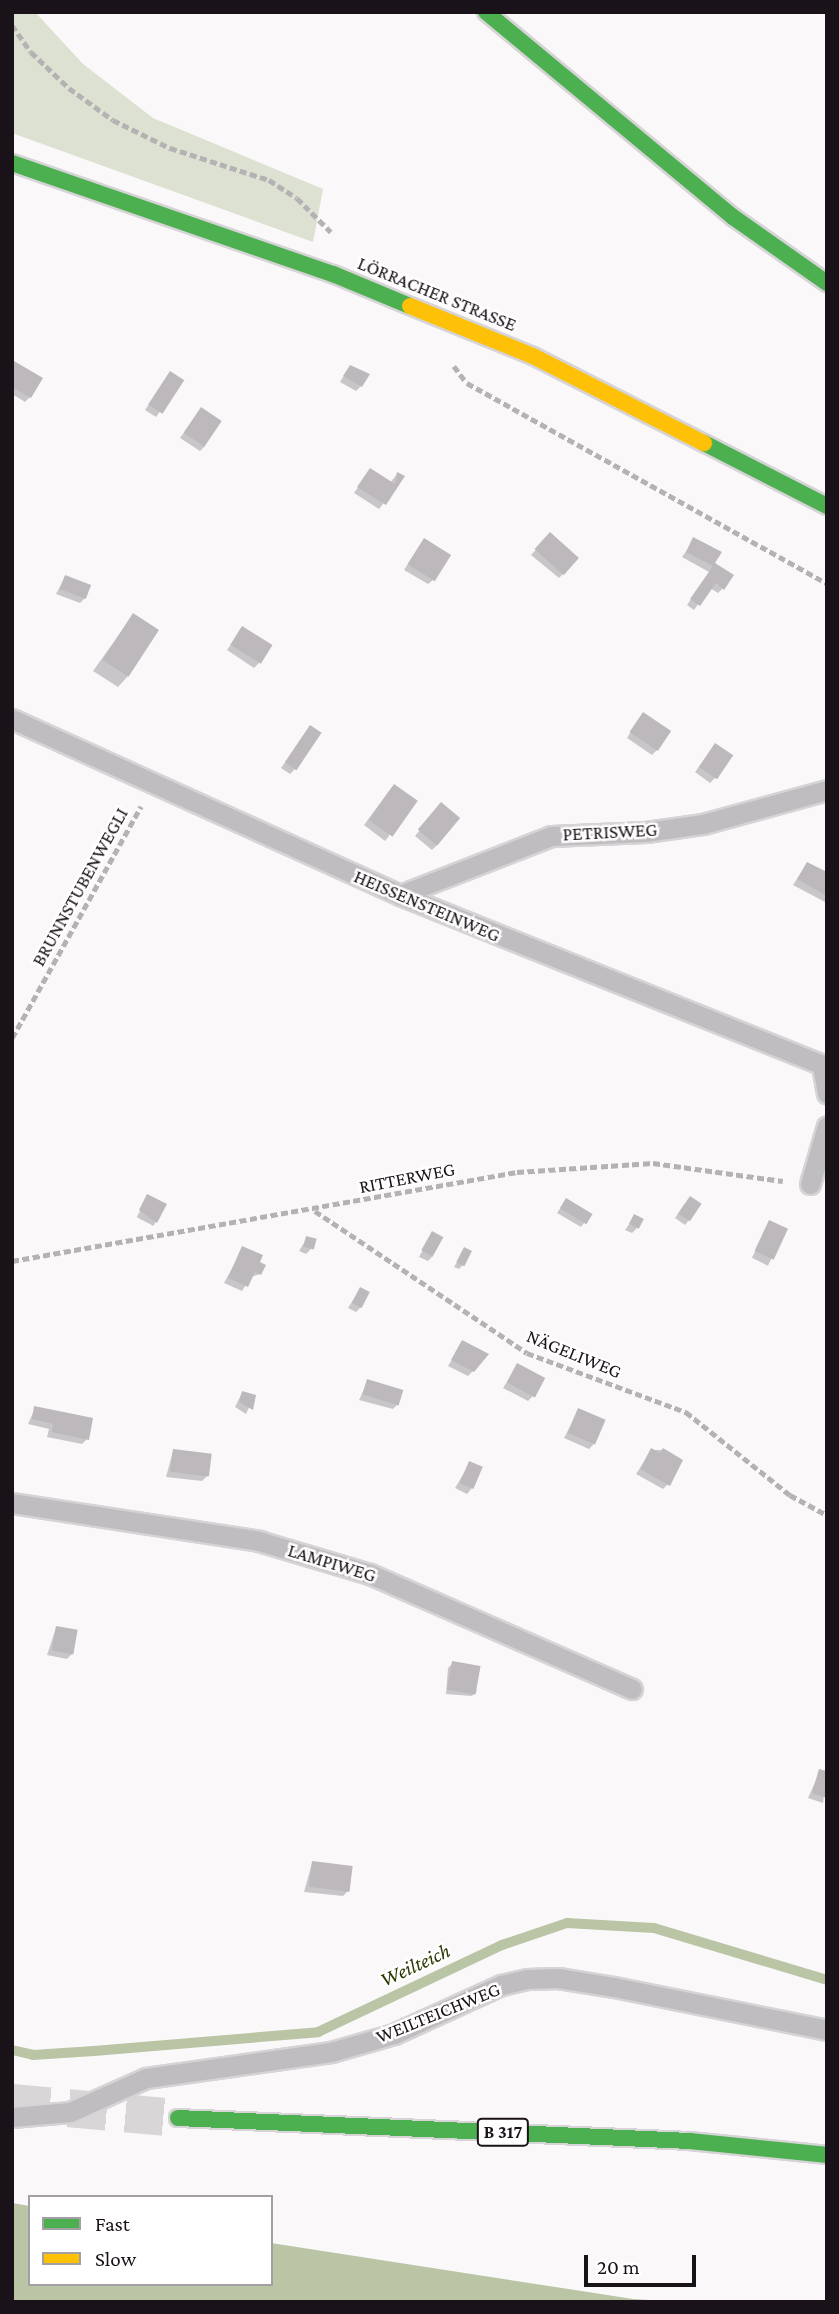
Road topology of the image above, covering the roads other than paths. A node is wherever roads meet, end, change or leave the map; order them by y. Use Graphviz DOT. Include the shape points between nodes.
graph roads {
  1 [pos="486,12"];
  2 [pos="12,163"];
  3 [pos="827,283"];
  4 [pos="827,506"];
  5 [pos="12,719"];
  6 [pos="827,790"];
  7 [pos="400,895"];
  8 [pos="827,1094"];
  9 [pos="827,1126"];
  10 [pos="810,1184"];
  11 [pos="12,1503"];
  12 [pos="632,1689"];
  13 [pos="827,2030"];
  14 [pos="12,2117"];
  15 [pos="178,2118"];
  16 [pos="827,2155"];
  1 -- 3 [label="street" via="733,217"];
  2 -- 4 [label="street, LÖRRACHER STRASSE" via="333,274 533,356"];
  5 -- 7 [label="lane, HEISSENSTEINWEG"];
  6 -- 7 [label="lane, PETRISWEG" via="704,824 551,836"];
  7 -- 8 [label="lane, HEISSENSTEINWEG" via="822,1065"];
  9 -- 10 [label="lane"];
  11 -- 12 [label="lane, LAMPIWEG" via="259,1541 370,1574"];
  13 -- 14 [label="lane, WEILTEICHWEG" via="614,1987 558,1978 527,1979 501,1985 394,2034 331,2052 146,2078 70,2112"];
  15 -- 16 [label="street, B 317" via="690,2141"];
}
